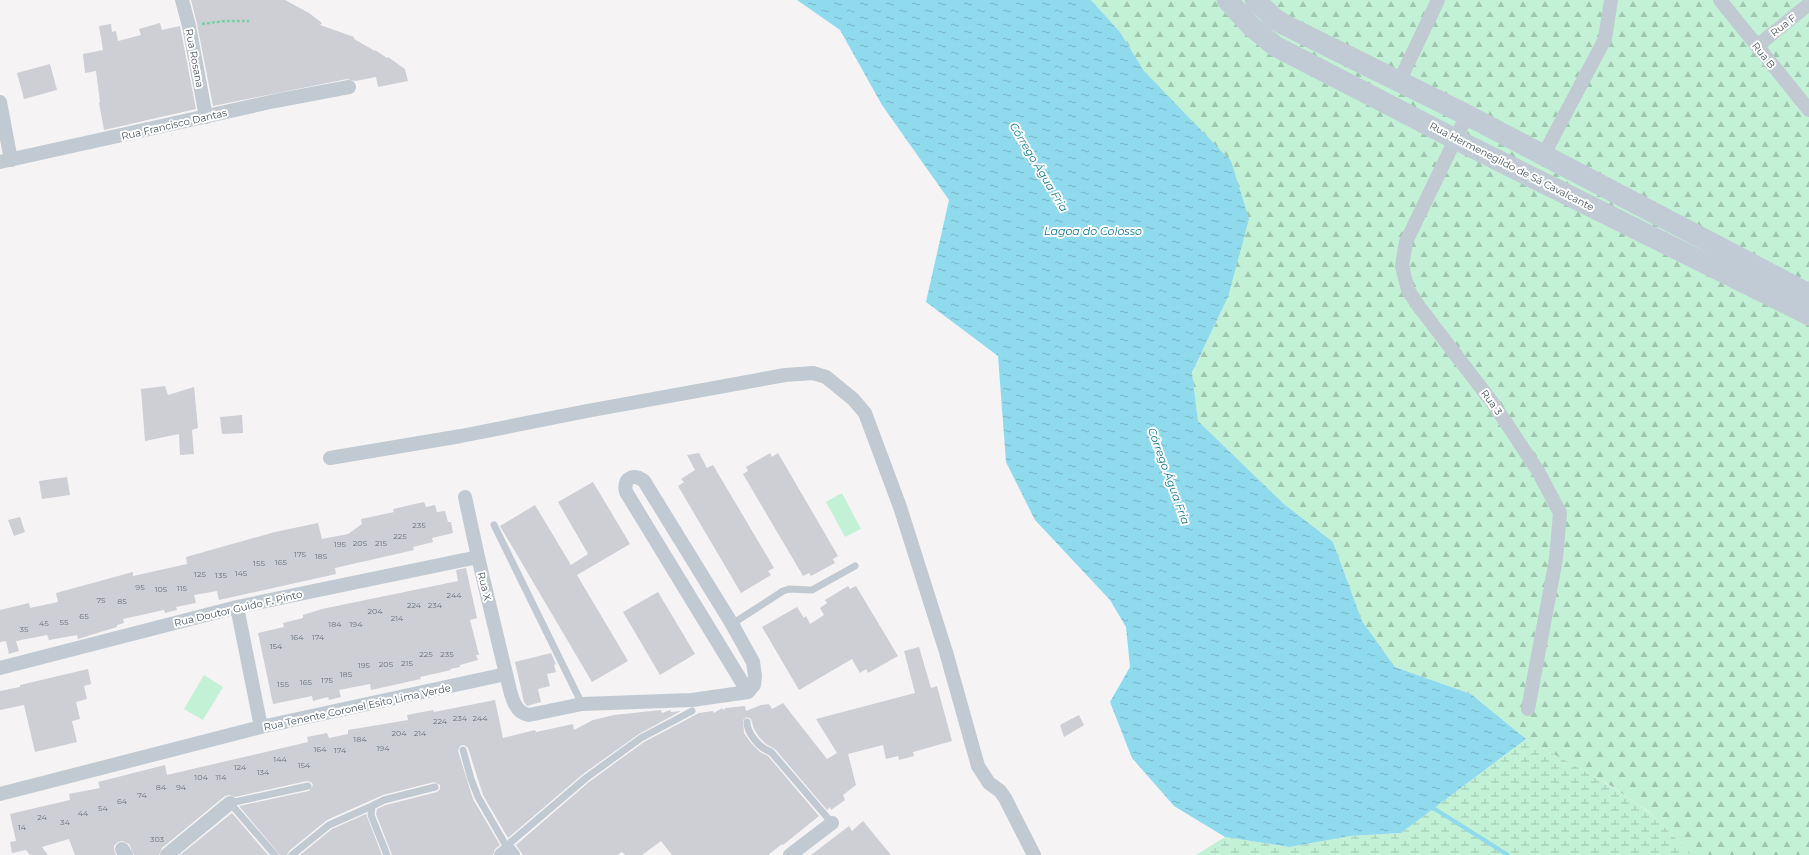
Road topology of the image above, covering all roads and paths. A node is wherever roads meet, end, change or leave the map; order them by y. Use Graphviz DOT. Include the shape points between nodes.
graph roads {
  1 [pos="182,0"];
  2 [pos="1227,0"];
  3 [pos="1255,0"];
  4 [pos="1438,0"];
  5 [pos="1611,0"];
  6 [pos="1720,0"];
  7 [pos="1809,4"];
  8 [pos="249,21"];
  9 [pos="189,26"];
  10 [pos="1757,46"];
  11 [pos="1399,82"];
  12 [pos="349,87"];
  13 [pos="0,102"];
  14 [pos="1809,110"];
  15 [pos="1467,116"];
  16 [pos="206,117"];
  17 [pos="1455,138"];
  18 [pos="1544,156"];
  19 [pos="5,161"];
  20 [pos="1807,305"];
  21 [pos="330,458"];
  22 [pos="465,497"];
  23 [pos="494,525"];
  24 [pos="478,557"];
  25 [pos="855,566"];
  26 [pos="237,607"];
  27 [pos="732,624"];
  28 [pos="0,668"];
  29 [pos="506,674"];
  30 [pos="748,692"];
  31 [pos="582,704"];
  32 [pos="692,706"];
  33 [pos="1528,709"];
  34 [pos="747,722"];
  35 [pos="261,727"];
  36 [pos="463,750"];
  37 [pos="308,786"];
  38 [pos="435,787"];
  39 [pos="0,794"];
  40 [pos="230,803"];
  41 [pos="372,806"];
  42 [pos="832,823"];
  43 [pos="508,853"];
  44 [pos="166,855"];
  45 [pos="275,855"];
  46 [pos="292,855"];
  47 [pos="387,855"];
  48 [pos="790,855"];
  49 [pos="1034,855"];
  1 -- 9 [label="street, Rua Rosana"];
  2 -- 17 [label="street, Rua Hermenegildo de Sá Cavalcante" via="1251,26 1275,46"];
  3 -- 11 [label="street, Rua Hermenegildo de Sá Cavalcante" via="1283,24"];
  4 -- 11 [label="street"];
  5 -- 18 [label="street" via="1606,39"];
  6 -- 10 [label="street, Rua B"];
  7 -- 10 [label="street, Rua F"];
  8 -- 9 [label="path"];
  9 -- 16 [label="street, Rua Rosana"];
  10 -- 14 [label="street, Rua B"];
  11 -- 15 [label="street, Rua Hermenegildo de Sá Cavalcante"];
  12 -- 16 [label="street, Rua Francisco Dantas"];
  13 -- 19 [label="street"];
  15 -- 17 [label="street, Rua 3"];
  15 -- 18 [label="street, Rua Hermenegildo de Sá Cavalcante"];
  16 -- 19 [label="street, Rua Francisco Dantas"];
  17 -- 20 [label="street, Rua Hermenegildo de Sá Cavalcante"];
  17 -- 33 [label="street, Rua 3" via="1406,242 1402,266 1408,290 1496,406 1538,471 1560,513 1556,559"];
  18 -- 20 [label="street, Rua Hermenegildo de Sá Cavalcante"];
  21 -- 49 [label="street" via="785,375 813,373 826,377 865,413 872,429 900,506 946,652 978,766 989,783 1005,798"];
  22 -- 24 [label="street, Rua X"];
  23 -- 31 [label="lane"];
  24 -- 26 [label="street, Rua Doutor Guido F. Pinto"];
  24 -- 29 [label="street, Rua X"];
  25 -- 27 [label="lane" via="812,590 783,591"];
  26 -- 28 [label="street, Rua Doutor Guido F. Pinto"];
  26 -- 35 [label="street"];
  27 -- 30 [label="street" via="753,662 754,685"];
  27 -- 30 [label="street" via="644,482 639,477 627,480 626,492"];
  29 -- 31 [label="street" via="516,706 524,714"];
  29 -- 35 [label="street, Rua Tenente Coronel Esito Lima Verde"];
  30 -- 32 [label="street"];
  31 -- 32 [label="street"];
  32 -- 43 [label="lane" via="641,738 592,774 511,842"];
  34 -- 42 [label="lane" via="747,728 758,743 771,752"];
  35 -- 39 [label="street, Rua Tenente Coronel Esito Lima Verde"];
  36 -- 43 [label="lane" via="478,798"];
  37 -- 40 [label="lane"];
  38 -- 41 [label="lane" via="378,802"];
  40 -- 44 [label="street"];
  40 -- 45 [label="lane"];
  41 -- 46 [label="lane" via="329,825"];
  41 -- 47 [label="lane" via="371,815"];
  42 -- 48 [label="street"];
}
